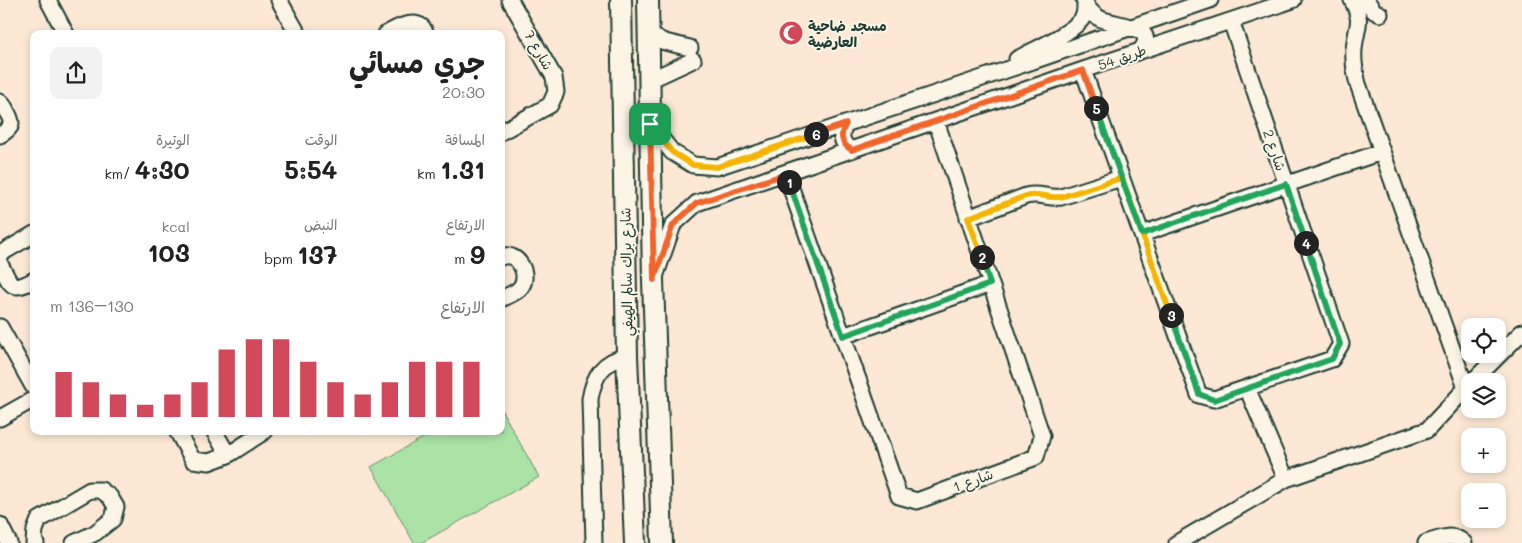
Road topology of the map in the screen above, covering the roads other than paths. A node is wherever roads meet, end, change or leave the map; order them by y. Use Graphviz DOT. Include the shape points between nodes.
graph roads {
  1 [pos="48,0"];
  2 [pos="279,0"];
  3 [pos="510,0"];
  4 [pos="621,0"];
  5 [pos="648,0"];
  6 [pos="1210,0"];
  7 [pos="1293,0"];
  8 [pos="1352,0"];
  9 [pos="1366,0"];
  10 [pos="1085,2"];
  11 [pos="1380,14"];
  12 [pos="1167,15"];
  13 [pos="1231,21"];
  14 [pos="1132,27"];
  15 [pos="64,30"];
  16 [pos="296,30"];
  17 [pos="393,30"];
  18 [pos="424,30"];
  19 [pos="648,34"];
  20 [pos="1175,39"];
  21 [pos="1140,51"];
  22 [pos="1083,70"];
  23 [pos="650,80"];
  24 [pos="973,81"];
  25 [pos="0,102"];
  26 [pos="936,121"];
  27 [pos="650,124"];
  28 [pos="846,124"];
  29 [pos="505,130"];
  30 [pos="0,135"];
  31 [pos="852,150"];
  32 [pos="1381,152"];
  33 [pos="786,174"];
  34 [pos="1122,178"];
  35 [pos="1286,184"];
  36 [pos="968,218"];
  37 [pos="1142,234"];
  38 [pos="30,236"];
  39 [pos="0,254"];
  40 [pos="505,256"];
  41 [pos="0,264"];
  42 [pos="654,280"];
  43 [pos="30,282"];
  44 [pos="990,284"];
  45 [pos="505,297"];
  46 [pos="0,327"];
  47 [pos="1522,332"];
  48 [pos="843,336"];
  49 [pos="627,356"];
  50 [pos="1465,373"];
  51 [pos="1482,373"];
  52 [pos="30,381"];
  53 [pos="1247,388"];
  54 [pos="1461,394"];
  55 [pos="30,401"];
  56 [pos="0,418"];
  57 [pos="179,435"];
  58 [pos="216,435"];
  59 [pos="259,435"];
  60 [pos="228,455"];
  61 [pos="1286,479"];
  62 [pos="0,525"];
  63 [pos="635,534"];
  64 [pos="662,534"];
  65 [pos="1180,542"];
  66 [pos="9,543"];
  67 [pos="34,543"];
  68 [pos="74,543"];
  69 [pos="594,543"];
  70 [pos="1426,543"];
  71 [pos="1464,543"];
  1 -- 15 [label="street"];
  2 -- 16 [label="street"];
  3 -- 29 [label="street, شارع 7" via="554,77 556,92 550,105"];
  4 -- 49 [label="main road, شارع براك سالم الهيفي"];
  5 -- 19 [label="main road, شارع براك سالم الهيفي"];
  6 -- 12 [label="street, طريق 54"];
  7 -- 13 [label="street, طريق 54"];
  8 -- 32 [label="street" via="1359,20 1354,67"];
  9 -- 11 [label="street"];
  10 -- 14 [label="street" via="1097,17"];
  10 -- 24 [label="street" via="1084,15 1072,29"];
  12 -- 14 [label="street, طريق 54"];
  12 -- 20 [label="street" via="1162,26 1164,32"];
  13 -- 20 [label="street, طريق 54"];
  13 -- 35 [label="street, شارع 2"];
  14 -- 21 [label="street" via="1138,28 1146,39"];
  14 -- 24 [label="street, طريق 54"];
  17 -- 18 [label="street" via="413,24"];
  19 -- 23 [label="main road, شارع براك سالم الهيفي"];
  19 -- 23 [label="street" via="692,54"];
  20 -- 21 [label="street, طريق 54"];
  21 -- 22 [label="street, طريق 54"];
  22 -- 26 [label="street, طريق 54"];
  22 -- 34 [label="street, شارع 2"];
  23 -- 27 [label="main road, شارع براك سالم الهيفي"];
  24 -- 28 [label="street, طريق 54"];
  25 -- 30 [label="street" via="12,125"];
  26 -- 31 [label="street, طريق 54"];
  26 -- 36 [label="street, شارع 1"];
  27 -- 28 [label="street, طريق 54" via="672,152 693,165 717,167"];
  27 -- 42 [label="main road, شارع براك سالم الهيفي"];
  28 -- 31 [label="street" via="842,129 842,142"];
  31 -- 33 [label="street, طريق 54"];
  32 -- 35 [label="street"];
  32 -- 50 [label="street"];
  33 -- 42 [label="street, طريق 54" via="697,203 673,225"];
  33 -- 48 [label="street, شارع 1"];
  34 -- 36 [label="street" via="1056,198 1036,194 1026,196"];
  34 -- 37 [label="street, شارع 2"];
  35 -- 37 [label="street"];
  35 -- 53 [label="street, شارع 2" via="1340,344 1332,359"];
  36 -- 44 [label="street, شارع 1"];
  37 -- 53 [label="street, شارع 2" via="1199,394 1214,400"];
  38 -- 39 [label="street"];
  40 -- 45 [label="street" via="512,256 522,267 524,282 520,289"];
  41 -- 43 [label="street" via="14,286"];
  42 -- 64 [label="main road, شارع براك سالم الهيفي"];
  44 -- 48 [label="street"];
  44 -- 48 [label="street, شارع 1" via="1042,436 1036,457 916,501 899,496"];
  46 -- 52 [label="street"];
  47 -- 51 [label="street"];
  49 -- 63 [label="main road, شارع براك سالم الهيفي"];
  49 -- 69 [label="street" via="612,360 602,369 594,382 590,399"];
  53 -- 61 [label="street"];
  54 -- 61 [label="street" via="1427,430"];
  55 -- 56 [label="street"];
  57 -- 60 [label="street" via="193,460 209,462"];
  58 -- 60 [label="street"];
  59 -- 60 [label="street"];
  61 -- 65 [label="street"];
  62 -- 66 [label="street"];
  63 -- 64 [label="main road" via="641,529 655,529"];
  67 -- 68 [label="street" via="39,520 90,490 100,490 116,507 113,520"];
  70 -- 71 [label="street" via="1444,537"];
}
